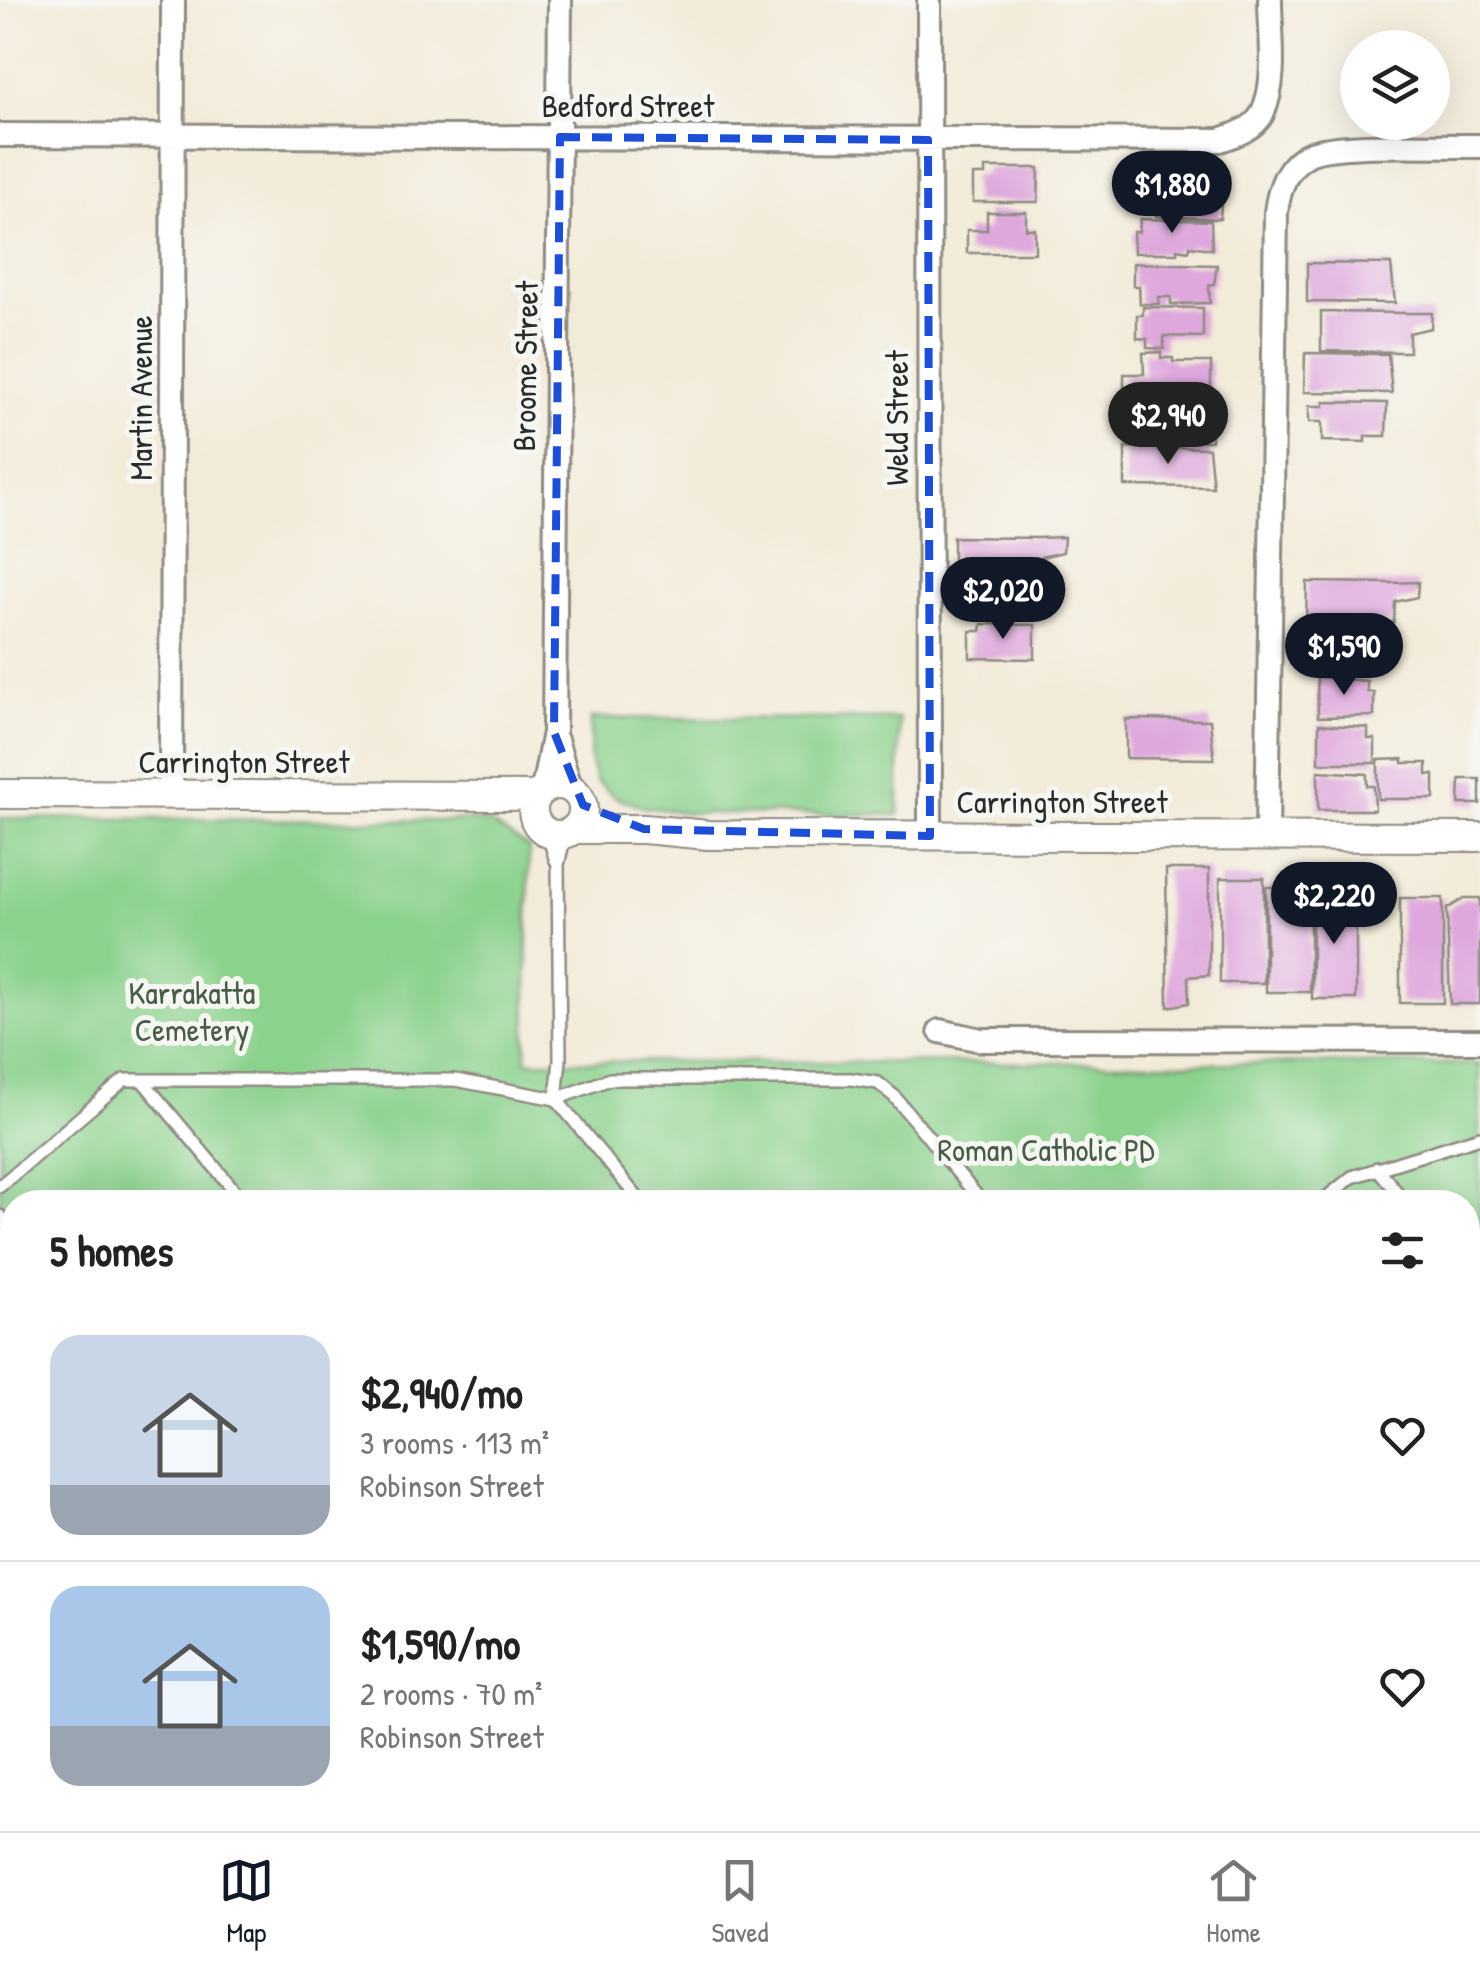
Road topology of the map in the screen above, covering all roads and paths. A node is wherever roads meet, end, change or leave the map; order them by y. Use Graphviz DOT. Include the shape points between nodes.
graph roads {
  1 [pos="173,0"];
  2 [pos="560,0"];
  3 [pos="928,0"];
  4 [pos="1270,0"];
  5 [pos="0,135"];
  6 [pos="174,135"];
  7 [pos="560,137"];
  8 [pos="928,140"];
  9 [pos="1480,146"];
  10 [pos="0,794"];
  11 [pos="172,796"];
  12 [pos="556,811"];
  13 [pos="930,836"];
  14 [pos="1267,836"];
  15 [pos="1480,837"];
  16 [pos="940,1032"];
  17 [pos="1480,1041"];
  18 [pos="142,1080"];
  19 [pos="556,1099"];
  20 [pos="1480,1137"];
  21 [pos="1377,1168"];
  22 [pos="0,1186"];
  23 [pos="234,1190"];
  24 [pos="630,1190"];
  25 [pos="972,1190"];
  26 [pos="1336,1190"];
  27 [pos="1394,1190"];
  1 -- 6 [label="street, Martin Avenue"];
  2 -- 7 [label="street, Broome Street"];
  3 -- 8 [label="street, Weld Street"];
  4 -- 8 [label="street, Bedford Street" via="1271,70 1262,114 1220,140"];
  5 -- 6 [label="street, Bedford Street"];
  6 -- 7 [label="street, Bedford Street"];
  6 -- 11 [label="street, Martin Avenue"];
  7 -- 8 [label="street, Bedford Street"];
  7 -- 12 [label="street, Broome Street"];
  8 -- 13 [label="street, Weld Street"];
  9 -- 14 [label="street" via="1332,148 1308,155 1280,185"];
  10 -- 11 [label="street, Carrington Street"];
  11 -- 12 [label="street, Carrington Street" via="488,798"];
  12 -- 13 [label="street, Carrington Street" via="708,835"];
  12 -- 19 [label="lane, Broome Street"];
  13 -- 14 [label="street, Carrington Street"];
  14 -- 15 [label="street, Carrington Street"];
  16 -- 17 [label="street" via="981,1040"];
  18 -- 19 [label="lane" via="455,1080"];
  18 -- 22 [label="lane" via="124,1080"];
  18 -- 23 [label="lane"];
  19 -- 24 [label="lane"];
  19 -- 25 [label="lane" via="610,1079 878,1083"];
  20 -- 21 [label="lane"];
  21 -- 26 [label="lane"];
  21 -- 27 [label="lane"];
}
